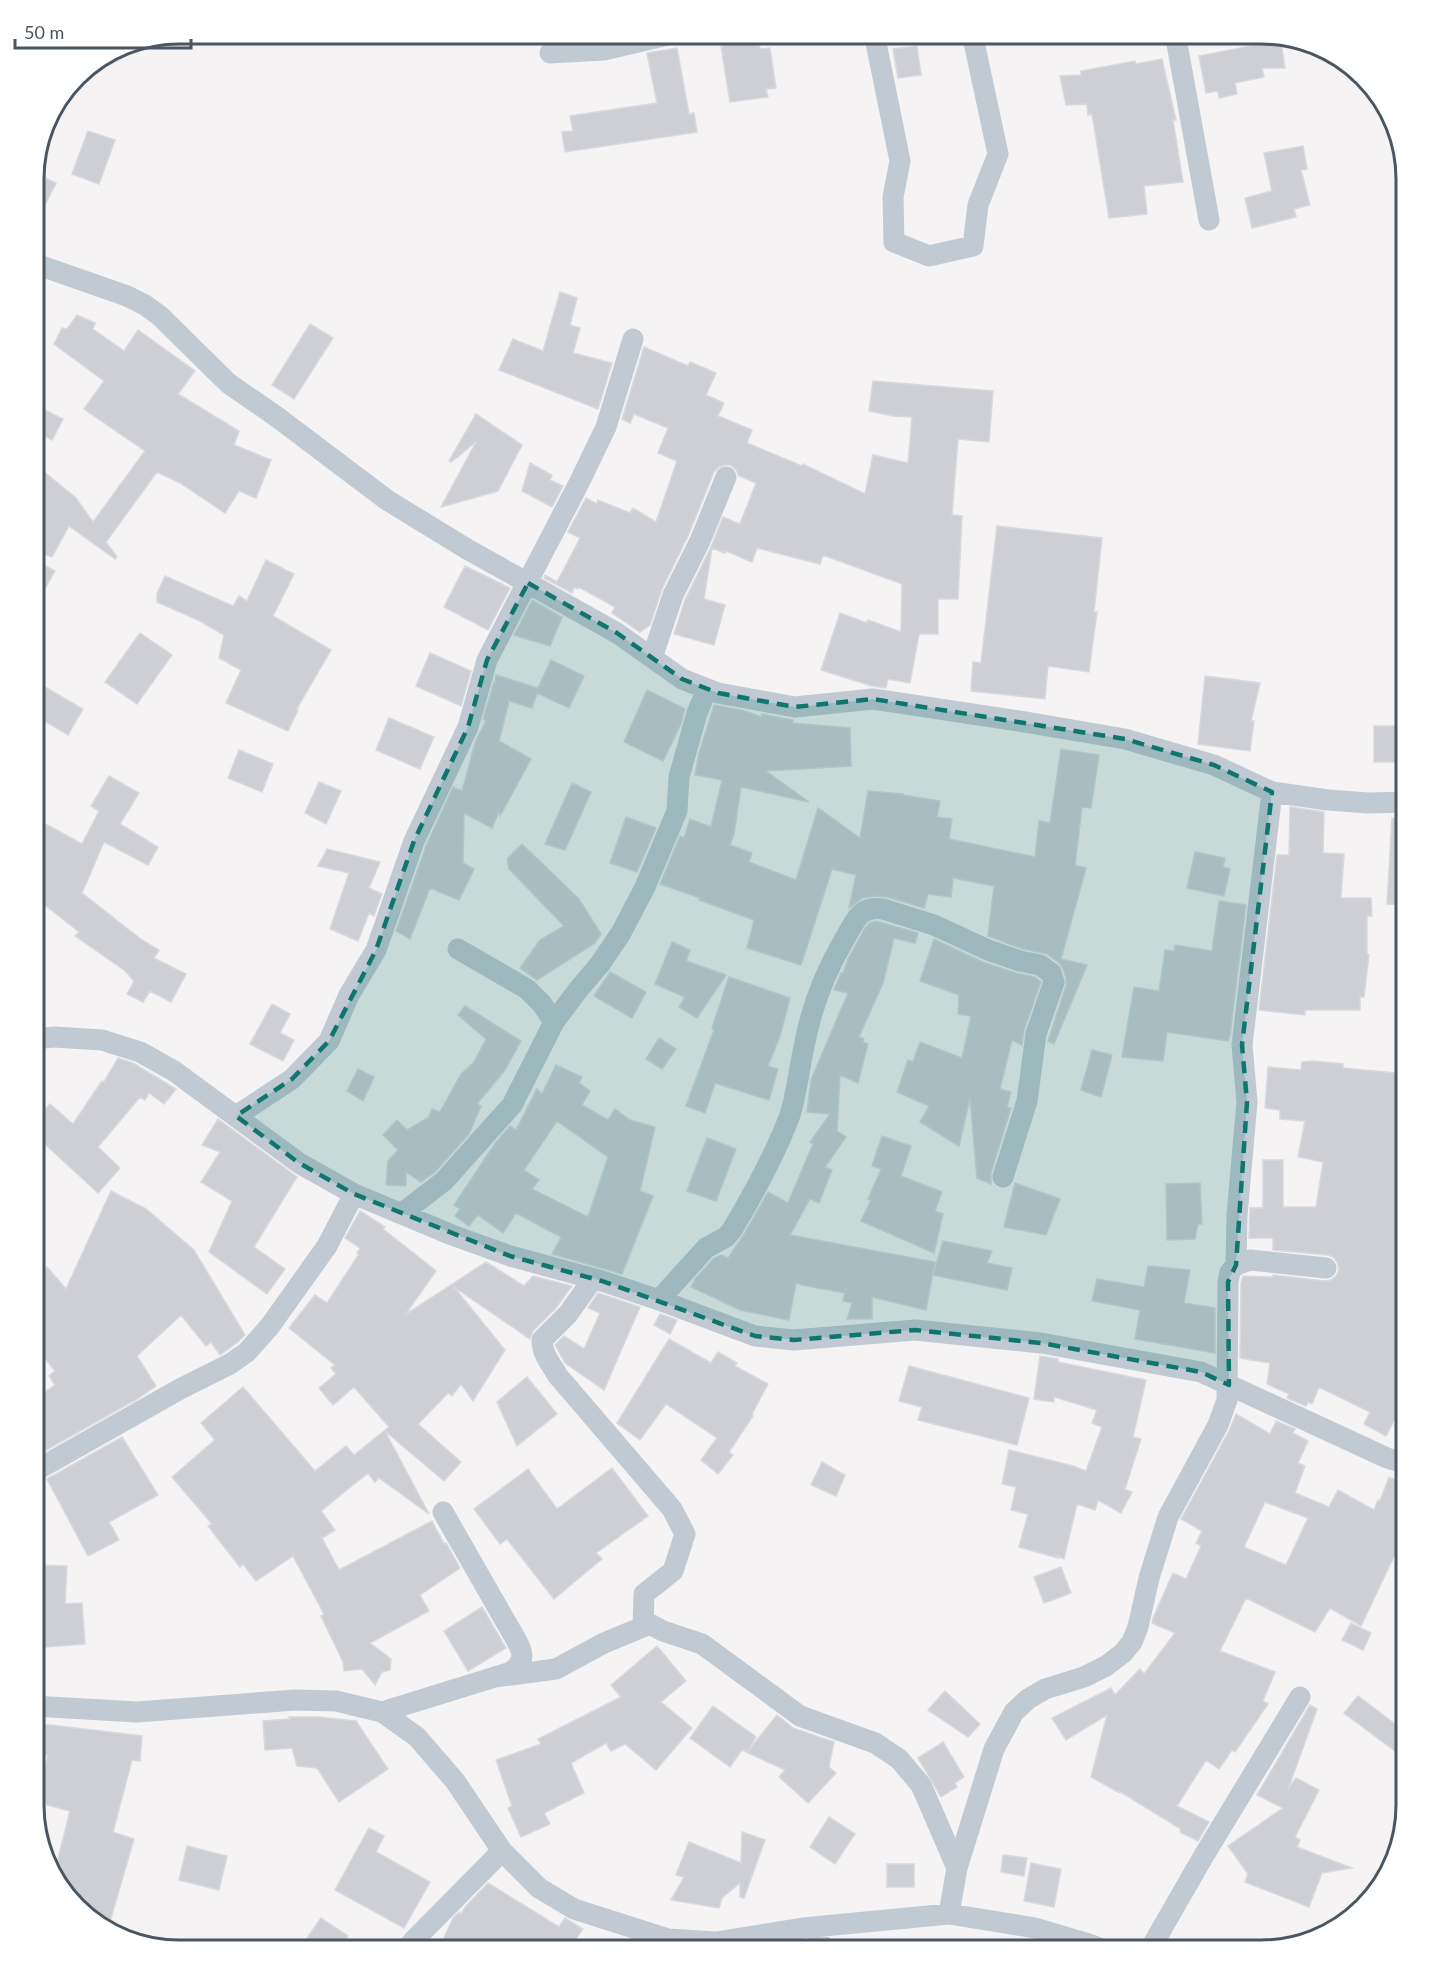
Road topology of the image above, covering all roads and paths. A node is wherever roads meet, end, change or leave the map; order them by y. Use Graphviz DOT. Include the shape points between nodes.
graph roads {
  1 [pos="628,44"];
  2 [pos="876,44"];
  3 [pos="974,44"];
  4 [pos="1177,44"];
  5 [pos="550,53"];
  6 [pos="1209,220"];
  7 [pos="44,267"];
  8 [pos="633,339"];
  9 [pos="726,477"];
  10 [pos="528,583"];
  11 [pos="652,658"];
  12 [pos="707,689"];
  13 [pos="1272,792"];
  14 [pos="1396,802"];
  15 [pos="458,949"];
  16 [pos="554,1022"];
  17 [pos="44,1038"];
  18 [pos="236,1116"];
  19 [pos="1002,1177"];
  20 [pos="354,1194"];
  21 [pos="401,1214"];
  22 [pos="1236,1265"];
  23 [pos="1326,1268"];
  24 [pos="592,1279"];
  25 [pos="659,1300"];
  26 [pos="1229,1385"];
  27 [pos="1396,1461"];
  28 [pos="44,1466"];
  29 [pos="442,1512"];
  30 [pos="643,1627"];
  31 [pos="495,1677"];
  32 [pos="1300,1697"];
  33 [pos="44,1707"];
  34 [pos="382,1712"];
  35 [pos="502,1851"];
  36 [pos="957,1868"];
  37 [pos="949,1914"];
  38 [pos="820,1927"];
  39 [pos="414,1940"];
  40 [pos="670,1940"];
  41 [pos="730,1940"];
  42 [pos="819,1940"];
  43 [pos="1076,1940"];
  44 [pos="1155,1940"];
  1 -- 5 [label="street" via="604,50"];
  2 -- 3 [label="street" via="900,160 893,196 894,242 929,256 973,246 978,205 998,154"];
  4 -- 6 [label="street"];
  7 -- 10 [label="street" via="144,305 228,383 387,500"];
  8 -- 10 [label="street" via="606,427"];
  9 -- 11 [label="street" via="673,595"];
  10 -- 11 [label="street" via="617,633"];
  10 -- 18 [label="street" via="487,660 468,727 414,841 376,950 349,995 329,1041 292,1079"];
  11 -- 12 [label="street" via="682,679"];
  12 -- 13 [label="street" via="795,706 873,699 1125,740 1214,765"];
  12 -- 16 [label="street" via="679,777 677,811 645,887 621,933"];
  13 -- 14 [label="street" via="1348,802"];
  13 -- 22 [label="street" via="1242,1044 1247,1102"];
  15 -- 16 [label="street" via="527,989"];
  16 -- 21 [label="street" via="512,1105 444,1181"];
  17 -- 18 [label="street" via="102,1040 140,1052 174,1071"];
  18 -- 20 [label="street" via="299,1163"];
  19 -- 25 [label="street" via="1027,1101 1036,1034 1054,982 1051,973 1040,965 988,950 934,925 883,909 868,909 859,915 820,986 790,1113 763,1177 732,1230 706,1248"];
  20 -- 21 [label="street"];
  20 -- 28 [label="street" via="327,1246 247,1352"];
  21 -- 24 [label="street" via="510,1256"];
  22 -- 23 [label="street" via="1250,1260"];
  22 -- 26 [label="street" via="1228,1282"];
  24 -- 25 [label="street"];
  24 -- 30 [label="street" via="568,1314 542,1340 542,1345 558,1376 672,1509 685,1534 673,1571 644,1594"];
  25 -- 26 [label="street" via="755,1336 794,1340 915,1330 938,1332 1041,1343 1170,1366 1201,1372"];
  26 -- 27 [label="street"];
  26 -- 36 [label="street" via="1218,1425 1168,1517 1132,1642 1106,1666 1045,1689 1014,1712 994,1749"];
  29 -- 31 [label="street" via="521,1648 519,1665"];
  30 -- 31 [label="street" via="556,1669"];
  30 -- 36 [label="street" via="650,1624 702,1644 800,1716 875,1743 899,1759 921,1785"];
  31 -- 34 [label="street"];
  32 -- 44 [label="street"];
  33 -- 34 [label="street" via="137,1712 295,1700 336,1701"];
  34 -- 35 [label="street" via="417,1737 455,1781"];
  35 -- 39 [label="street"];
  35 -- 40 [label="street" via="539,1888 574,1909"];
  36 -- 37 [label="street"];
  37 -- 38 [label="street"];
  37 -- 43 [label="street" via="1035,1928"];
  38 -- 41 [label="street"];
  38 -- 42 [label="street"];
}
